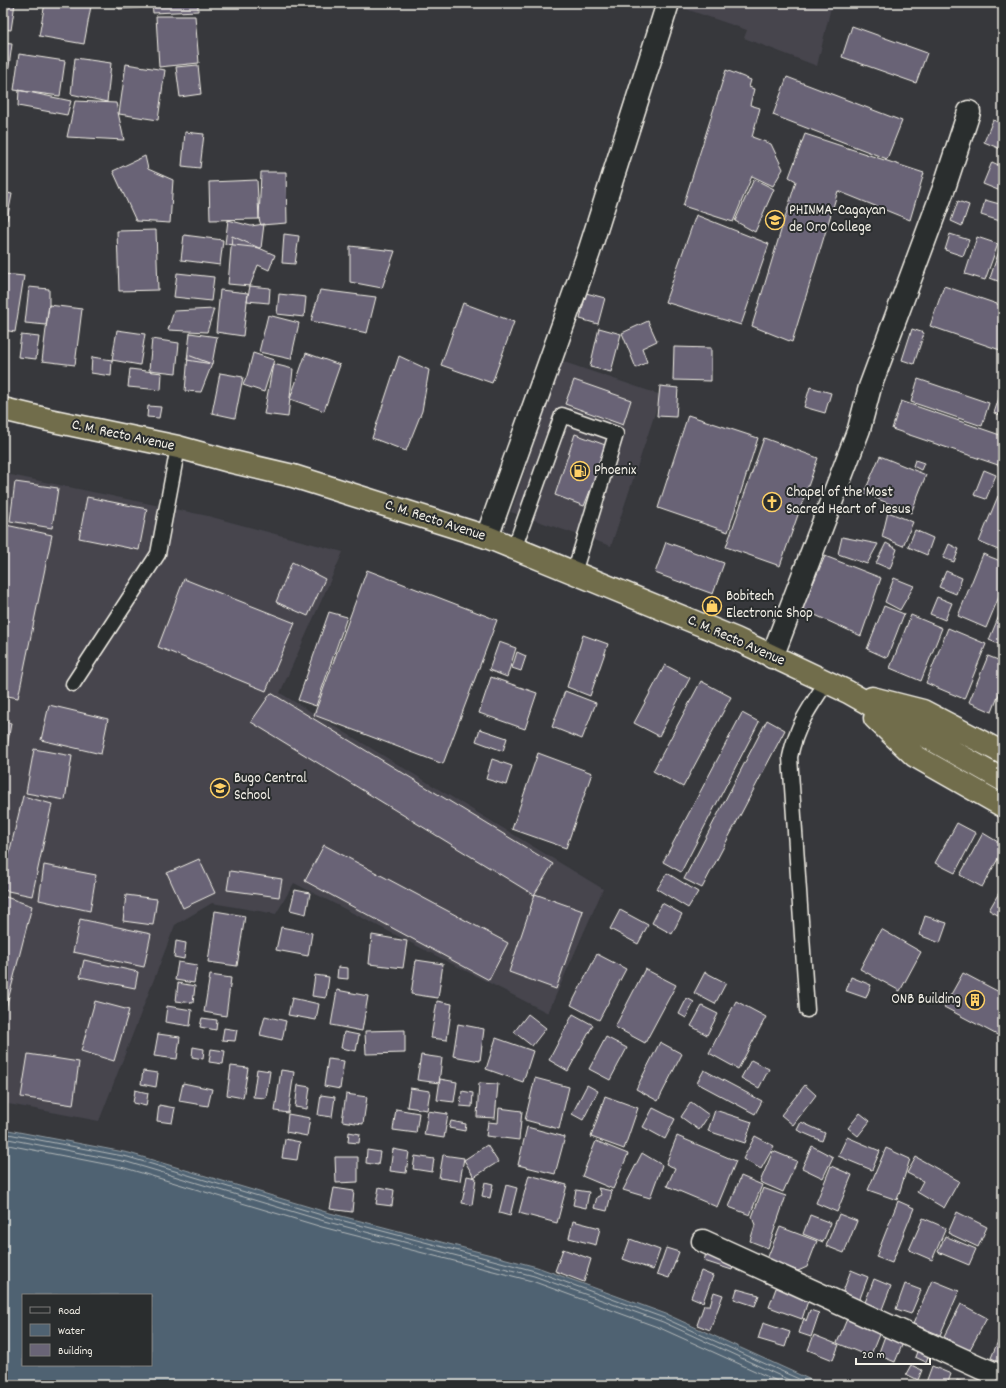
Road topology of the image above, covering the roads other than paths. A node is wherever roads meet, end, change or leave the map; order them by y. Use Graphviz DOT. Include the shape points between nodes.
graph roads {
  1 [pos="668,3"];
  2 [pos="969,112"];
  3 [pos="3,409"];
  4 [pos="178,447"];
  5 [pos="487,537"];
  6 [pos="514,549"];
  7 [pos="574,573"];
  8 [pos="772,657"];
  9 [pos="826,683"];
  10 [pos="74,684"];
  11 [pos="848,692"];
  12 [pos="1003,753"];
  13 [pos="1003,780"];
  14 [pos="1003,806"];
  15 [pos="807,1010"];
  16 [pos="703,1241"];
  17 [pos="1003,1377"];
  1 -- 5 [label="street" via="584,265"];
  2 -- 8 [label="street" via="944,188 870,387 859,429"];
  3 -- 4 [label="highway, C. M. Recto Avenue"];
  4 -- 5 [label="highway, C. M. Recto Avenue" via="293,476"];
  4 -- 10 [label="lane" via="158,554"];
  5 -- 6 [label="highway, C. M. Recto Avenue"];
  6 -- 7 [label="highway, C. M. Recto Avenue"];
  6 -- 7 [label="lane" via="562,415 616,434"];
  7 -- 8 [label="highway, C. M. Recto Avenue" via="736,639"];
  8 -- 9 [label="highway, C. M. Recto Avenue"];
  9 -- 11 [label="highway, C. M. Recto Avenue"];
  9 -- 15 [label="lane" via="806,713 794,740 790,757"];
  11 -- 12 [label="highway, C. M. Recto Avenue" via="923,711"];
  11 -- 13 [label="highway, C. M. Recto Avenue"];
  11 -- 14 [label="highway, C. M. Recto Avenue" via="915,756"];
  16 -- 17 [label="street"];
}
